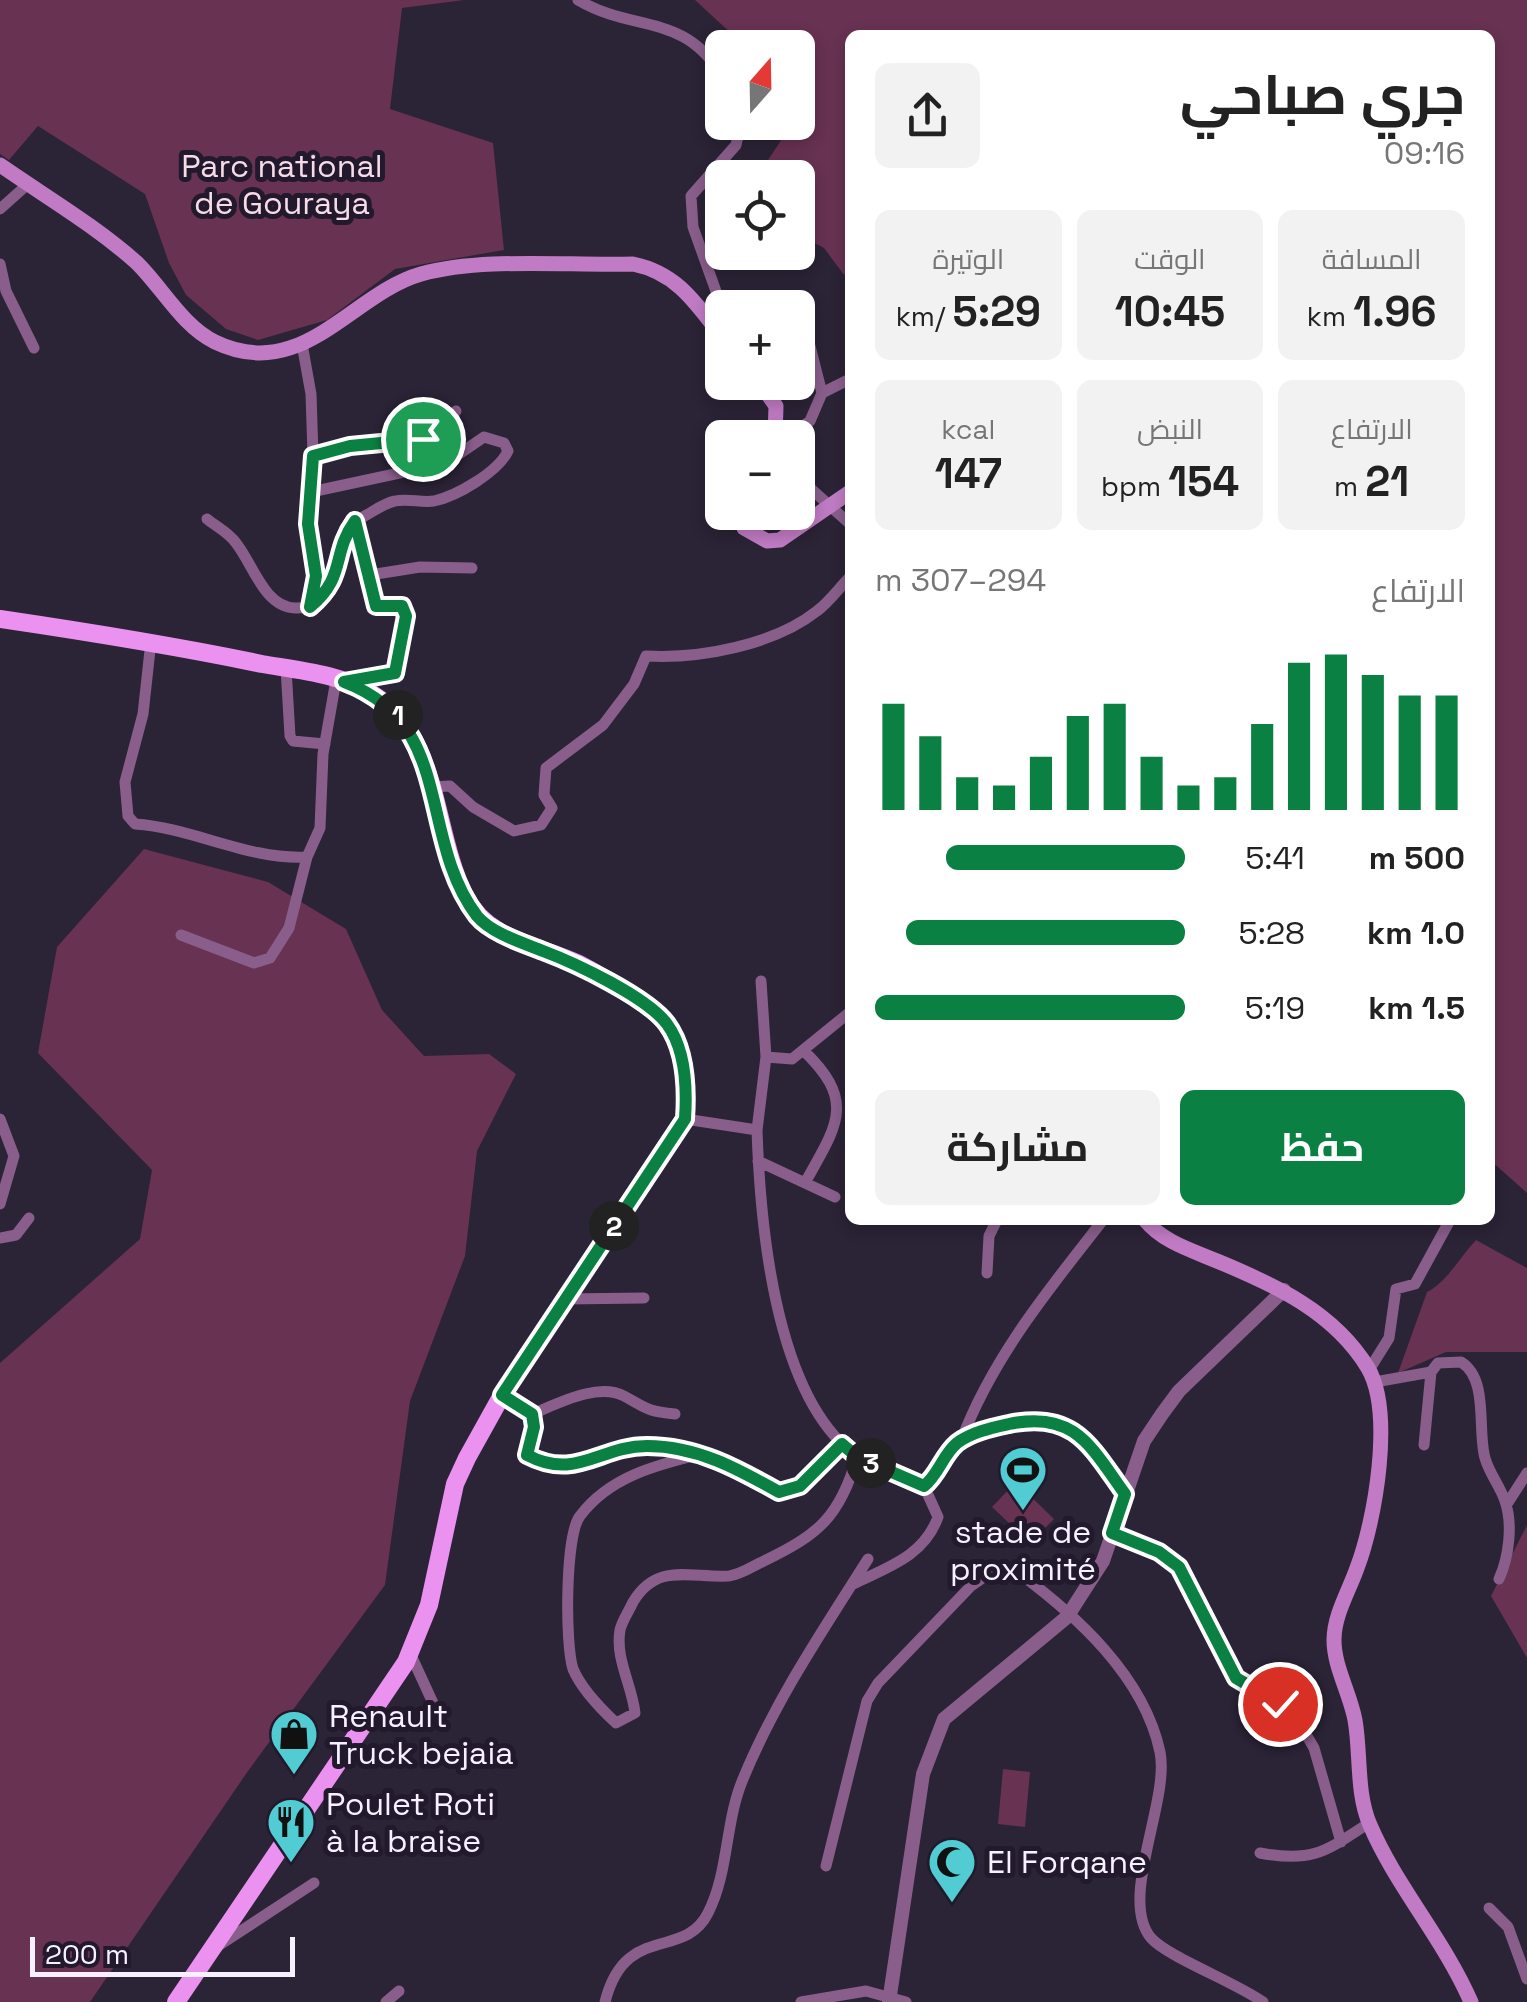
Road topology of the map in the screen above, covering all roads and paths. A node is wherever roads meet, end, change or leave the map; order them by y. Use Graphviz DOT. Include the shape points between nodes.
graph roads {
  1 [pos="578,0"];
  2 [pos="705,56"];
  3 [pos="737,140"];
  4 [pos="0,165"];
  5 [pos="28,184"];
  6 [pos="0,209"];
  7 [pos="0,264"];
  8 [pos="715,290"];
  9 [pos="705,317"];
  10 [pos="301,344"];
  11 [pos="34,348"];
  12 [pos="815,366"];
  13 [pos="845,382"];
  14 [pos="822,393"];
  15 [pos="456,411"];
  16 [pos="810,420"];
  17 [pos="313,456"];
  18 [pos="311,492"];
  19 [pos="815,492"];
  20 [pos="845,496"];
  21 [pos="830,506"];
  22 [pos="815,517"];
  23 [pos="207,519"];
  24 [pos="845,520"];
  25 [pos="355,521"];
  26 [pos="748,530"];
  27 [pos="796,530"];
  28 [pos="472,568"];
  29 [pos="370,575"];
  30 [pos="845,583"];
  31 [pos="310,607"];
  32 [pos="0,619"];
  33 [pos="151,641"];
  34 [pos="286,668"];
  35 [pos="340,681"];
  36 [pos="325,744"];
  37 [pos="431,787"];
  38 [pos="307,856"];
  39 [pos="181,935"];
  40 [pos="761,981"];
  41 [pos="845,1016"];
  42 [pos="804,1050"];
  43 [pos="766,1058"];
  44 [pos="0,1119"];
  45 [pos="685,1119"];
  46 [pos="758,1130"];
  47 [pos="758,1161"];
  48 [pos="806,1181"];
  49 [pos="835,1197"];
  50 [pos="0,1204"];
  51 [pos="30,1218"];
  52 [pos="995,1225"];
  53 [pos="1099,1225"];
  54 [pos="1151,1225"];
  55 [pos="1447,1225"];
  56 [pos="0,1238"];
  57 [pos="987,1273"];
  58 [pos="1284,1290"];
  59 [pos="644,1298"];
  60 [pos="565,1299"];
  61 [pos="1468,1368"];
  62 [pos="1431,1372"];
  63 [pos="1372,1376"];
  64 [pos="1460,1382"];
  65 [pos="502,1395"];
  66 [pos="532,1414"];
  67 [pos="675,1414"];
  68 [pos="960,1440"];
  69 [pos="842,1444"];
  70 [pos="1424,1444"];
  71 [pos="701,1454"];
  72 [pos="857,1457"];
  73 [pos="1527,1473"];
  74 [pos="924,1486"];
  75 [pos="1125,1494"];
  76 [pos="1507,1504"];
  77 [pos="1112,1533"];
  78 [pos="868,1559"];
  79 [pos="1499,1579"];
  80 [pos="852,1584"];
  81 [pos="1067,1617"];
  82 [pos="410,1653"];
  83 [pos="433,1703"];
  84 [pos="1369,1823"];
  85 [pos="1340,1842"];
  86 [pos="1260,1853"];
  87 [pos="826,1866"];
  88 [pos="314,1883"];
  89 [pos="1489,1908"];
  90 [pos="206,1954"];
  91 [pos="1527,1979"];
  92 [pos="399,1991"];
  93 [pos="890,1998"];
  94 [pos="176,2002"];
  95 [pos="386,2002"];
  96 [pos="605,2002"];
  97 [pos="801,2002"];
  98 [pos="906,2002"];
  99 [pos="1263,2002"];
  100 [pos="1471,2002"];
  1 -- 2 [label="street" via="688,35"];
  3 -- 8 [label="street" via="691,196 692,227"];
  4 -- 5 [label="main road"];
  5 -- 6 [label="street"];
  5 -- 10 [label="main road" via="126,254 212,341 256,351"];
  7 -- 11 [label="street"];
  9 -- 10 [label="main road" via="668,275 653,268 462,268 399,283"];
  10 -- 17 [label="street"];
  12 -- 14 [label="street"];
  13 -- 14 [label="street"];
  14 -- 16 [label="street"];
  15 -- 17 [label="street" via="423,439"];
  17 -- 18 [label="street"];
  18 -- 25 [label="street" via="446,463 484,437 504,442 508,451 457,493 394,501"];
  18 -- 31 [label="street" via="316,576"];
  19 -- 21 [label="street"];
  20 -- 21 [label="main road"];
  21 -- 22 [label="main road"];
  21 -- 24 [label="street"];
  23 -- 31 [label="street" via="232,538 278,604"];
  25 -- 29 [label="street"];
  25 -- 31 [label="street" via="331,590"];
  26 -- 27 [label="main road" via="767,541"];
  28 -- 29 [label="street"];
  29 -- 35 [label="street" via="376,606 406,610 395,673"];
  30 -- 37 [label="street" via="817,612 762,637 715,654 646,656 604,725 546,768 544,795 552,808 541,825 514,832 450,786"];
  32 -- 33 [label="main road"];
  33 -- 34 [label="main road"];
  33 -- 38 [label="street" via="143,714 125,782 128,816 136,824 170,826 218,844"];
  34 -- 35 [label="main road"];
  34 -- 36 [label="street" via="290,736"];
  35 -- 36 [label="street"];
  35 -- 37 [label="main road" via="371,692 401,718"];
  36 -- 38 [label="street" via="320,828"];
  37 -- 45 [label="main road" via="464,895 480,920 580,965 667,1024 688,1084"];
  38 -- 39 [label="street" via="289,928 270,958 254,963"];
  40 -- 43 [label="street"];
  41 -- 42 [label="street"];
  42 -- 43 [label="street" via="792,1059"];
  42 -- 48 [label="street" via="825,1070 840,1110"];
  43 -- 46 [label="street"];
  44 -- 50 [label="street" via="14,1156"];
  45 -- 46 [label="street"];
  45 -- 60 [label="main road"];
  46 -- 47 [label="street"];
  47 -- 48 [label="street"];
  47 -- 69 [label="street" via="769,1270 797,1369"];
  48 -- 49 [label="street"];
  51 -- 56 [label="street" via="16,1235"];
  52 -- 57 [label="street"];
  53 -- 68 [label="street" via="1033,1308"];
  54 -- 58 [label="main road" via="1172,1242"];
  55 -- 63 [label="street" via="1415,1284 1396,1288 1389,1338"];
  58 -- 63 [label="main road" via="1337,1329"];
  58 -- 75 [label="street" via="1170,1402 1144,1441"];
  59 -- 60 [label="street"];
  60 -- 65 [label="main road"];
  61 -- 62 [label="street" via="1454,1362"];
  61 -- 64 [label="street"];
  61 -- 76 [label="street" via="1478,1386 1485,1459"];
  62 -- 63 [label="street"];
  62 -- 70 [label="street"];
  63 -- 84 [label="main road" via="1380,1407 1375,1498 1334,1640 1356,1721"];
  65 -- 66 [label="street"];
  65 -- 82 [label="main road" via="455,1484 430,1605"];
  66 -- 67 [label="street" via="596,1392 622,1394 640,1410"];
  66 -- 71 [label="street" via="527,1455 544,1464 584,1465 645,1446"];
  68 -- 74 [label="street"];
  68 -- 75 [label="street" via="1050,1420 1090,1444"];
  69 -- 71 [label="street" via="809,1480 779,1492"];
  69 -- 72 [label="street"];
  71 -- 72 [label="street" via="621,1480 578,1517 572,1535 568,1638 574,1669 616,1723 635,1712 621,1665 620,1630 644,1584 662,1576 732,1576 801,1543 830,1516"];
  72 -- 74 [label="street"];
  73 -- 76 [label="street"];
  74 -- 80 [label="street" via="938,1517 930,1539 906,1559"];
  75 -- 77 [label="street"];
  76 -- 79 [label="street" via="1508,1549"];
  77 -- 81 [label="street" via="1085,1594"];
  77 -- 85 [label="street" via="1179,1567 1236,1678 1297,1719 1314,1748"];
  78 -- 80 [label="street"];
  80 -- 96 [label="street" via="782,1698 741,1783 707,1918 682,1937 628,1956 614,1970"];
  81 -- 87 [label="street" via="1016,1571 997,1568 971,1586 867,1700"];
  81 -- 93 [label="street" via="964,1699 931,1744"];
  81 -- 99 [label="street" via="1132,1682 1161,1755 1142,1884 1141,1916 1151,1938"];
  82 -- 83 [label="street"];
  82 -- 90 [label="main road"];
  84 -- 85 [label="street"];
  84 -- 100 [label="main road" via="1454,1962"];
  85 -- 86 [label="street" via="1297,1860"];
  88 -- 90 [label="street"];
  89 -- 91 [label="street" via="1508,1926"];
  90 -- 94 [label="main road"];
  92 -- 95 [label="street"];
  93 -- 97 [label="street" via="844,1992"];
  93 -- 98 [label="street"];
}
